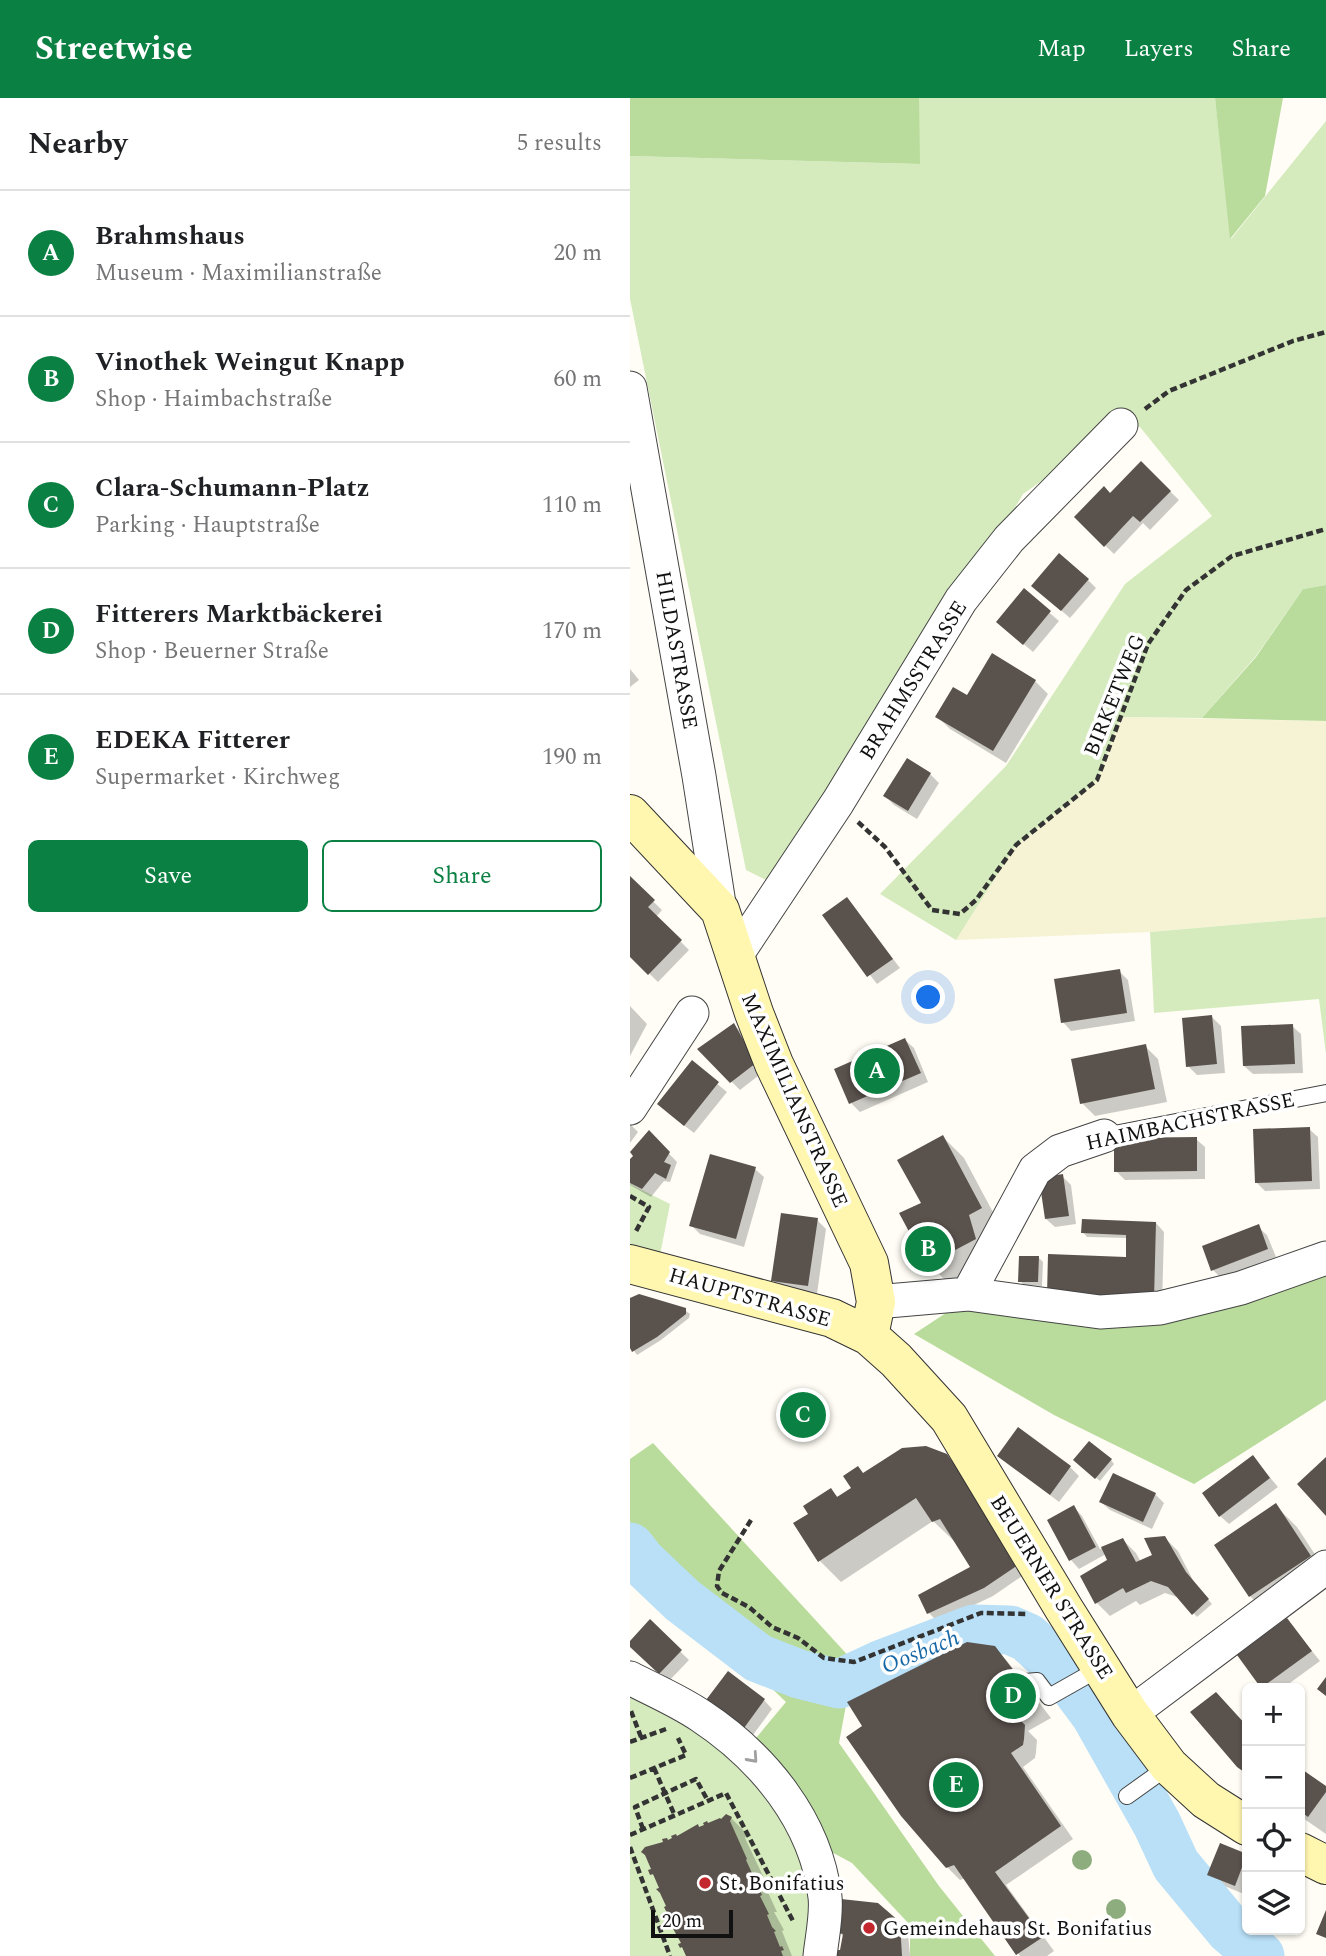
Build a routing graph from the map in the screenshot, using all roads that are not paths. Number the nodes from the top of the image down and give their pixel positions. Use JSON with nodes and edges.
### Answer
{"nodes":[{"id":1,"x":630,"y":389,"type":"edge"},
{"id":2,"x":1121,"y":425,"type":"road end"},
{"id":3,"x":630,"y":814,"type":"edge"},
{"id":4,"x":720,"y":910,"type":"junction"},
{"id":5,"x":735,"y":957,"type":"junction"},
{"id":6,"x":692,"y":1013,"type":"dead end"},
{"id":7,"x":1326,"y":1093,"type":"edge"},
{"id":8,"x":630,"y":1108,"type":"edge"},
{"id":9,"x":1104,"y":1136,"type":"joint"},
{"id":10,"x":633,"y":1249,"type":"edge"},
{"id":11,"x":1326,"y":1258,"type":"edge"},
{"id":12,"x":968,"y":1294,"type":"junction"},
{"id":13,"x":873,"y":1319,"type":"junction"},
{"id":14,"x":1326,"y":1567,"type":"edge"},
{"id":15,"x":1102,"y":1667,"type":"junction"},
{"id":16,"x":630,"y":1678,"type":"edge"},
{"id":17,"x":1025,"y":1682,"type":"dead end"},
{"id":18,"x":1130,"y":1714,"type":"junction"},
{"id":19,"x":1161,"y":1772,"type":"junction"},
{"id":20,"x":1127,"y":1796,"type":"dead end"},
{"id":21,"x":1242,"y":1823,"type":"edge"},
{"id":22,"x":1305,"y":1854,"type":"edge"},
{"id":23,"x":1326,"y":1865,"type":"edge"},
{"id":24,"x":810,"y":1944,"type":"edge"}],
"edges":[{"from":1,"to":4,"type":"street","name":"HILDASTRASSE"},
{"from":2,"to":5,"type":"street","name":"BRAHMSSTRASSE"},
{"from":3,"to":4,"type":"main road","name":"MAXIMILIANSTRASSE"},
{"from":4,"to":5,"type":"main road","name":"MAXIMILIANSTRASSE"},
{"from":5,"to":13,"type":"main road","name":"MAXIMILIANSTRASSE"},
{"from":6,"to":8,"type":"street"},
{"from":7,"to":9,"type":"lane","name":"HAIMBACHSTRASSE"},
{"from":9,"to":12,"type":"street","name":"HAIMBACHSTRASSE"},
{"from":10,"to":13,"type":"main road","name":"HAUPTSTRASSE"},
{"from":11,"to":12,"type":"street"},
{"from":12,"to":13,"type":"street"},
{"from":13,"to":15,"type":"main road","name":"BEUERNER STRASSE"},
{"from":14,"to":18,"type":"street"},
{"from":15,"to":17,"type":"lane"},
{"from":15,"to":18,"type":"main road","name":"BEUERNER STRASSE"},
{"from":16,"to":24,"type":"street","one_way":true},
{"from":18,"to":19,"type":"main road","name":"BEUERNER STRASSE"},
{"from":19,"to":20,"type":"lane"},
{"from":19,"to":21,"type":"main road","name":"BEUERNER STRASSE"},
{"from":22,"to":23,"type":"main road"}]}
